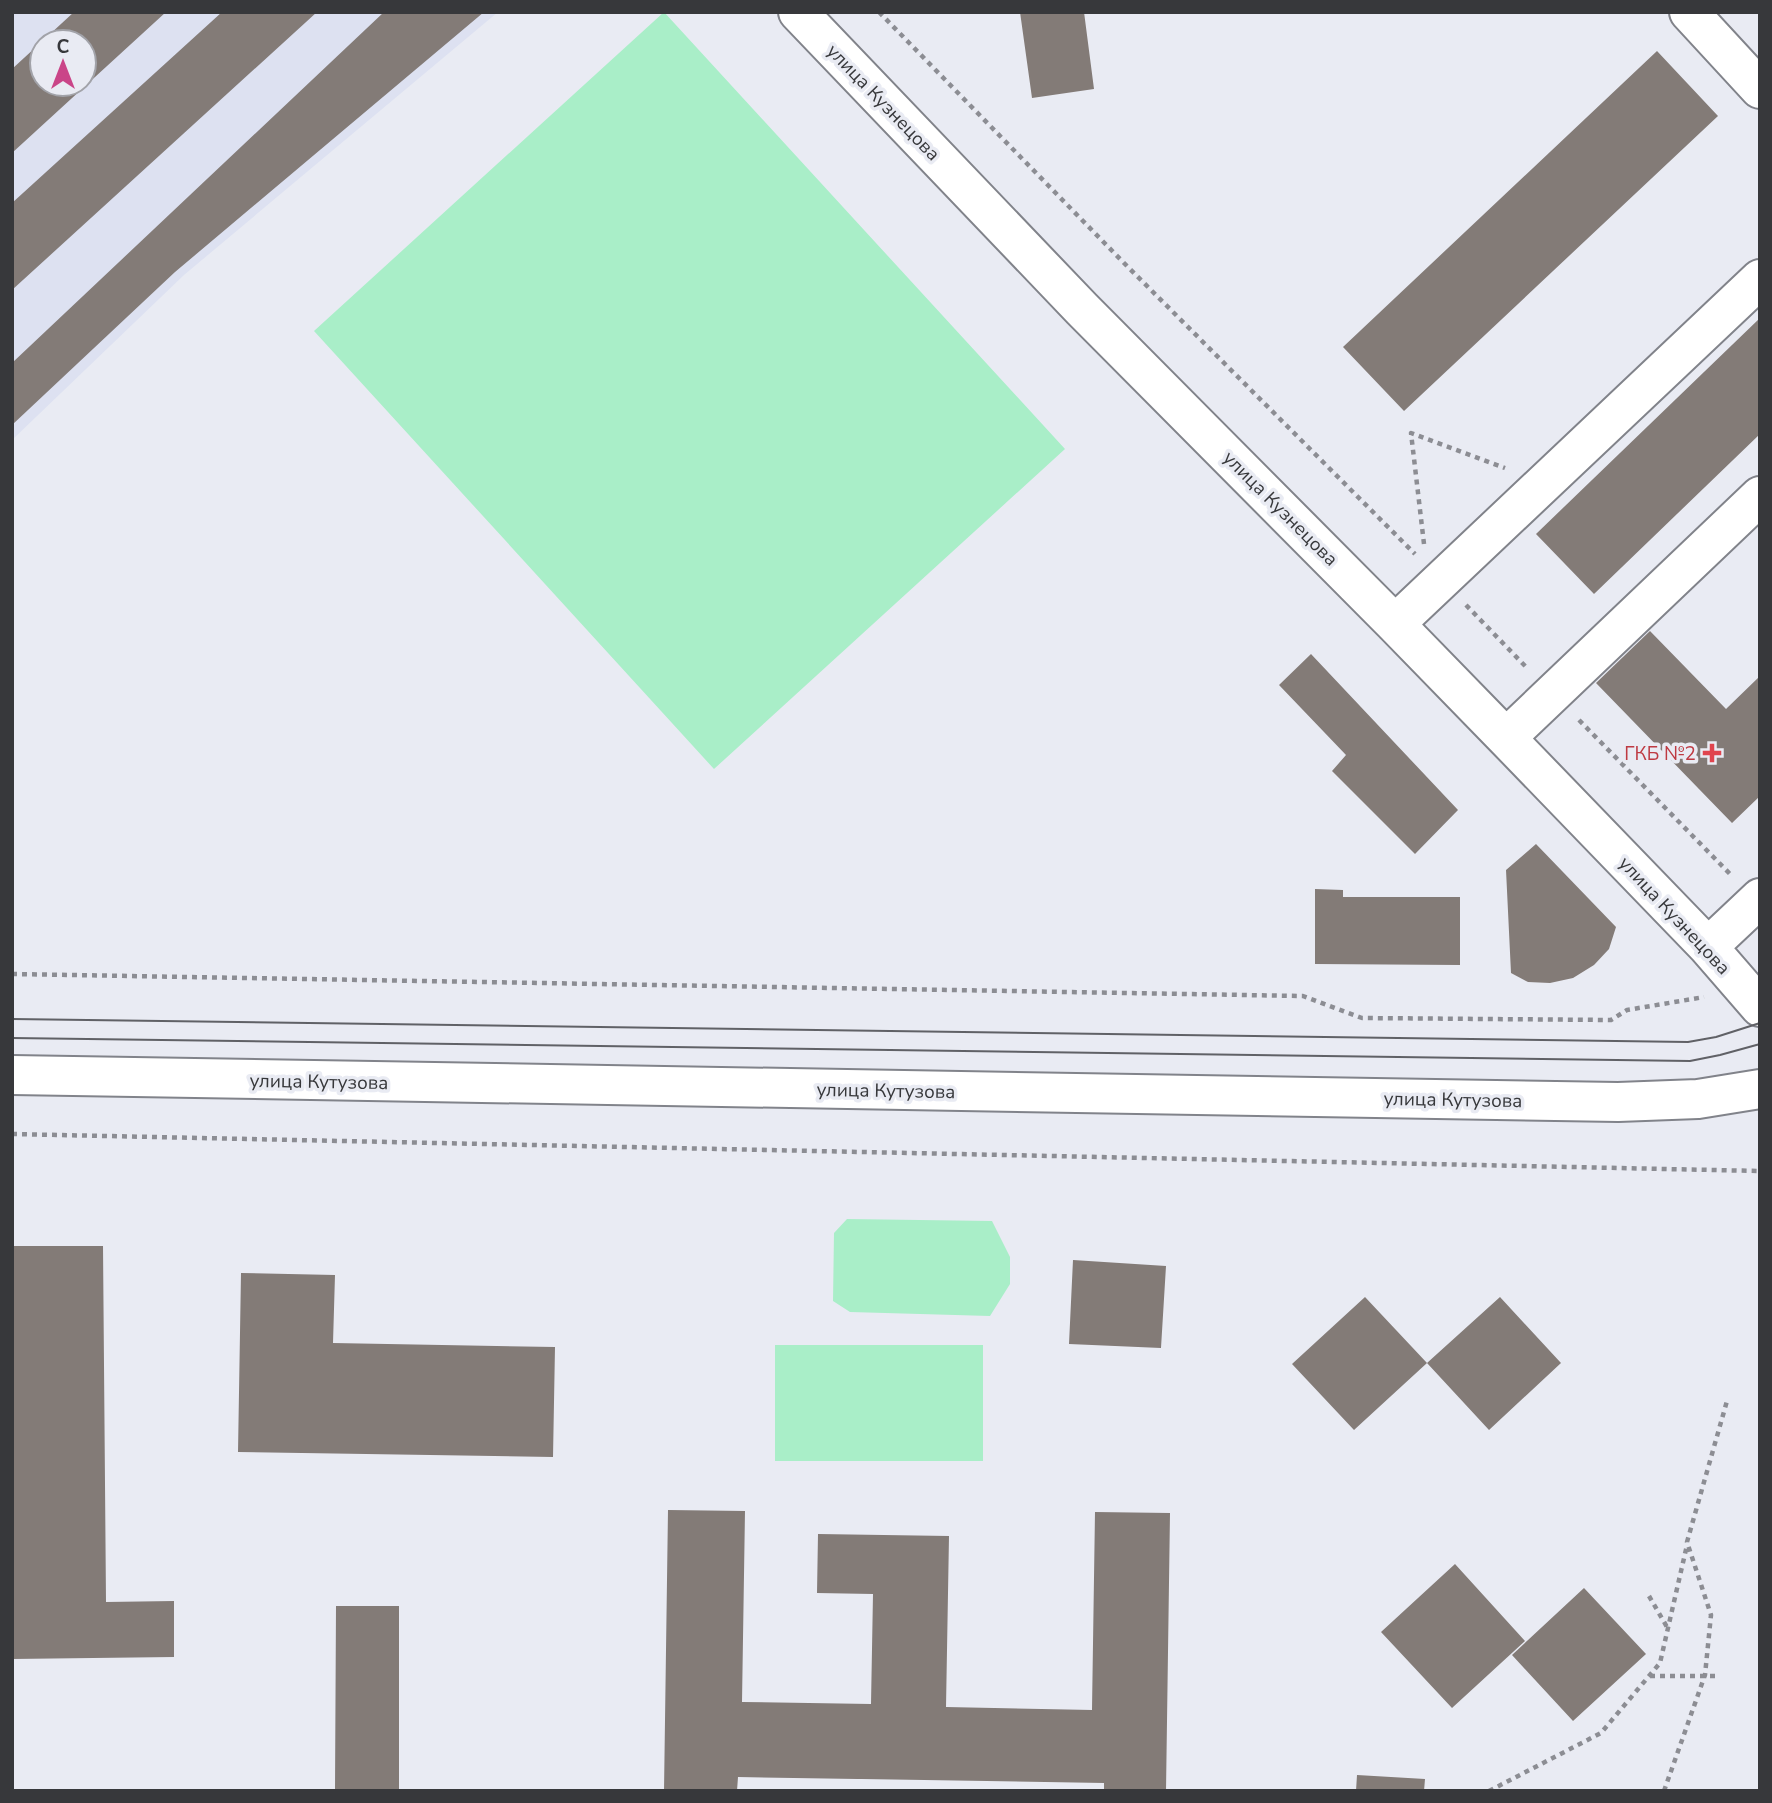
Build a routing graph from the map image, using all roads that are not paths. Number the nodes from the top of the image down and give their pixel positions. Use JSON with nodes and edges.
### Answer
{"nodes":[{"id":1,"x":798,"y":12,"type":"edge"},
{"id":2,"x":1689,"y":12,"type":"edge"},
{"id":3,"x":1760,"y":89,"type":"edge"},
{"id":4,"x":1760,"y":279,"type":"edge"},
{"id":5,"x":1760,"y":496,"type":"edge"},
{"id":6,"x":1395,"y":624,"type":"junction"},
{"id":7,"x":1506,"y":738,"type":"junction"},
{"id":8,"x":1758,"y":900,"type":"edge"},
{"id":9,"x":1708,"y":947,"type":"junction"},
{"id":10,"x":1751,"y":997,"type":"edge"},
{"id":11,"x":12,"y":1076,"type":"edge"},
{"id":12,"x":1760,"y":1089,"type":"edge"}],
"edges":[{"from":1,"to":6,"type":"main road","name":"улица Кузнецова"},
{"from":2,"to":3,"type":"main road"},
{"from":4,"to":6,"type":"main road"},
{"from":5,"to":7,"type":"main road"},
{"from":6,"to":7,"type":"main road","name":"улица Кузнецова"},
{"from":7,"to":9,"type":"main road","name":"улица Кузнецова"},
{"from":8,"to":9,"type":"main road"},
{"from":9,"to":10,"type":"main road","name":"улица Кузнецова"},
{"from":11,"to":12,"type":"main road","name":"улица Кутузова"}]}
